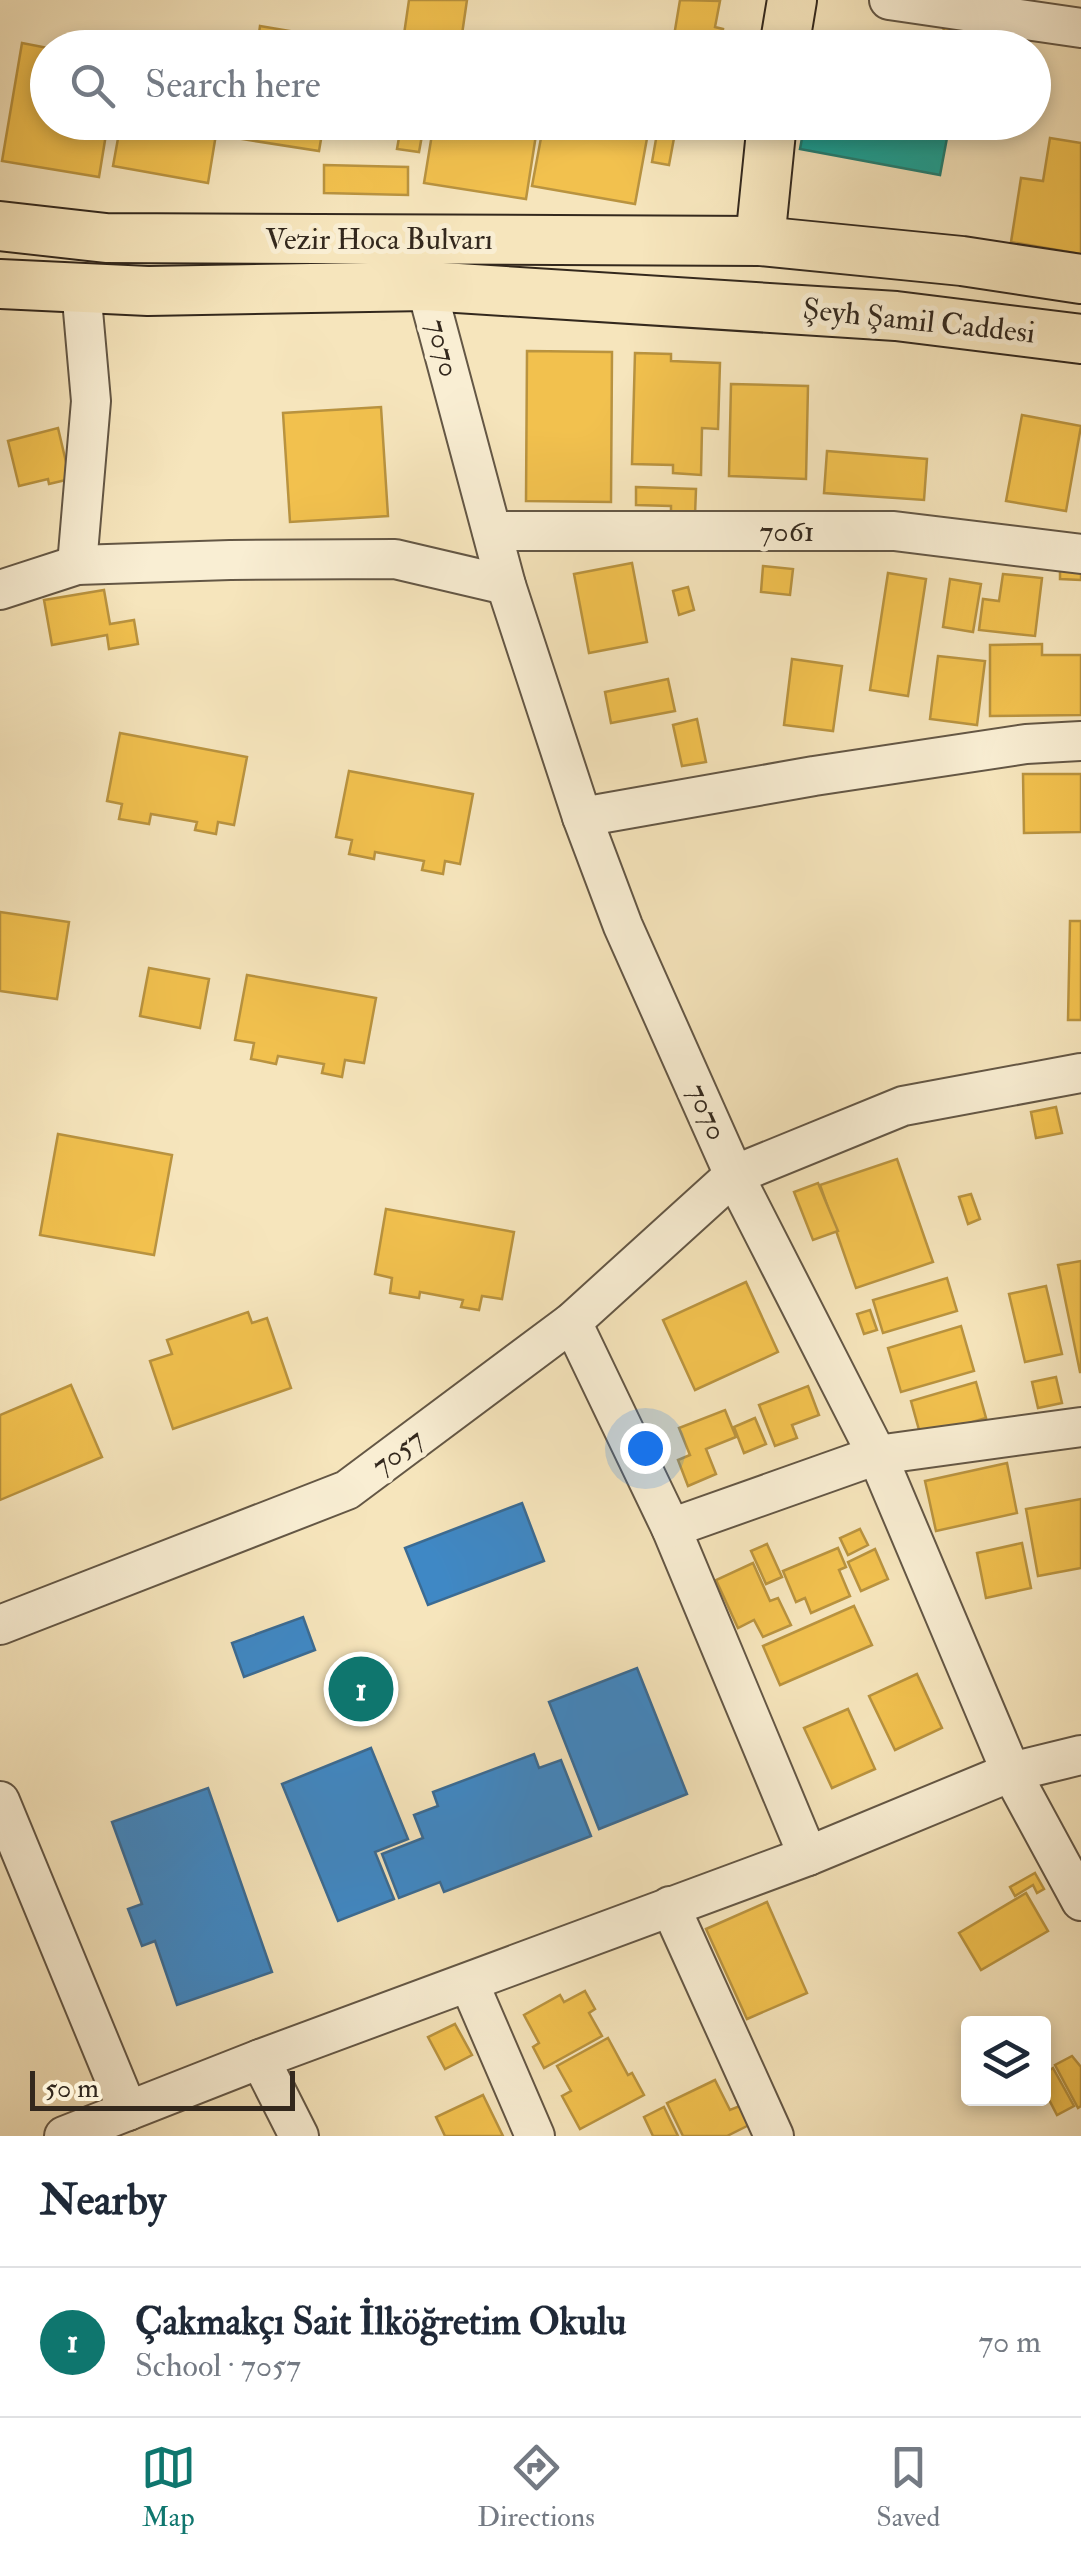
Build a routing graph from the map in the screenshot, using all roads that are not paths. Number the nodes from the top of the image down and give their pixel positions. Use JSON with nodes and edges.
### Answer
{"nodes":[{"id":1,"x":792,"y":0,"type":"edge"},
{"id":2,"x":889,"y":0,"type":"edge"},
{"id":3,"x":1081,"y":28,"type":"edge"},
{"id":4,"x":787,"y":30,"type":"edge"},
{"id":5,"x":770,"y":140,"type":"edge"},
{"id":6,"x":0,"y":226,"type":"edge"},
{"id":7,"x":760,"y":241,"type":"junction"},
{"id":8,"x":1081,"y":278,"type":"edge"},
{"id":9,"x":0,"y":284,"type":"edge"},
{"id":10,"x":426,"y":286,"type":"junction"},
{"id":11,"x":81,"y":288,"type":"junction"},
{"id":12,"x":756,"y":305,"type":"joint"},
{"id":13,"x":1081,"y":340,"type":"edge"},
{"id":14,"x":492,"y":531,"type":"junction"},
{"id":15,"x":1081,"y":554,"type":"edge"},
{"id":16,"x":77,"y":566,"type":"junction"},
{"id":17,"x":506,"y":585,"type":"junction"},
{"id":18,"x":0,"y":590,"type":"edge"},
{"id":19,"x":1081,"y":742,"type":"edge"},
{"id":20,"x":582,"y":817,"type":"junction"},
{"id":21,"x":1081,"y":1073,"type":"edge"},
{"id":22,"x":734,"y":1175,"type":"junction"},
{"id":23,"x":572,"y":1322,"type":"junction"},
{"id":24,"x":1081,"y":1427,"type":"edge"},
{"id":25,"x":877,"y":1456,"type":"junction"},
{"id":26,"x":671,"y":1528,"type":"junction"},
{"id":27,"x":0,"y":1625,"type":"edge"},
{"id":28,"x":1081,"y":1755,"type":"edge"},
{"id":29,"x":1011,"y":1772,"type":"junction"},
{"id":30,"x":0,"y":1801,"type":"edge"},
{"id":31,"x":808,"y":1856,"type":"junction"},
{"id":32,"x":1081,"y":1901,"type":"edge"},
{"id":33,"x":670,"y":1906,"type":"junction"},
{"id":34,"x":468,"y":1983,"type":"junction"},
{"id":35,"x":260,"y":2060,"type":"junction"},
{"id":36,"x":128,"y":2111,"type":"junction"},
{"id":37,"x":64,"y":2136,"type":"edge"},
{"id":38,"x":299,"y":2136,"type":"edge"},
{"id":39,"x":535,"y":2136,"type":"edge"},
{"id":40,"x":774,"y":2136,"type":"edge"}],
"edges":[{"from":1,"to":4,"type":"main road"},
{"from":2,"to":3,"type":"street"},
{"from":5,"to":7,"type":"main road"},
{"from":6,"to":7,"type":"main road","name":"Vezir Hoca Bulvarı"},
{"from":7,"to":8,"type":"main road","name":"Şeyh Şamil Caddesi"},
{"from":9,"to":11,"type":"main road","name":"Vezir Hoca Bulvarı"},
{"from":10,"to":11,"type":"main road","name":"Vezir Hoca Bulvarı"},
{"from":10,"to":12,"type":"main road","name":"Vezir Hoca Bulvarı"},
{"from":10,"to":14,"type":"street","name":"7070"},
{"from":11,"to":16,"type":"street"},
{"from":12,"to":13,"type":"main road","name":"Şeyh Şamil Caddesi"},
{"from":14,"to":15,"type":"street","name":"7061"},
{"from":14,"to":17,"type":"street","name":"7070"},
{"from":16,"to":17,"type":"street"},
{"from":16,"to":18,"type":"street"},
{"from":17,"to":20,"type":"street","name":"7070"},
{"from":19,"to":20,"type":"street"},
{"from":20,"to":22,"type":"street","name":"7070"},
{"from":21,"to":22,"type":"street","name":"7057"},
{"from":22,"to":23,"type":"street","name":"7057"},
{"from":22,"to":25,"type":"street","name":"7070"},
{"from":23,"to":26,"type":"street"},
{"from":23,"to":27,"type":"street","name":"7057"},
{"from":24,"to":25,"type":"street"},
{"from":25,"to":26,"type":"street"},
{"from":25,"to":29,"type":"street","name":"7070"},
{"from":26,"to":31,"type":"street"},
{"from":28,"to":29,"type":"street"},
{"from":29,"to":31,"type":"street"},
{"from":29,"to":32,"type":"street","name":"7070"},
{"from":30,"to":36,"type":"street"},
{"from":31,"to":33,"type":"street"},
{"from":33,"to":34,"type":"street"},
{"from":33,"to":40,"type":"street"},
{"from":34,"to":35,"type":"street"},
{"from":34,"to":39,"type":"street"},
{"from":35,"to":36,"type":"street"},
{"from":35,"to":38,"type":"street"},
{"from":36,"to":37,"type":"street"}]}
